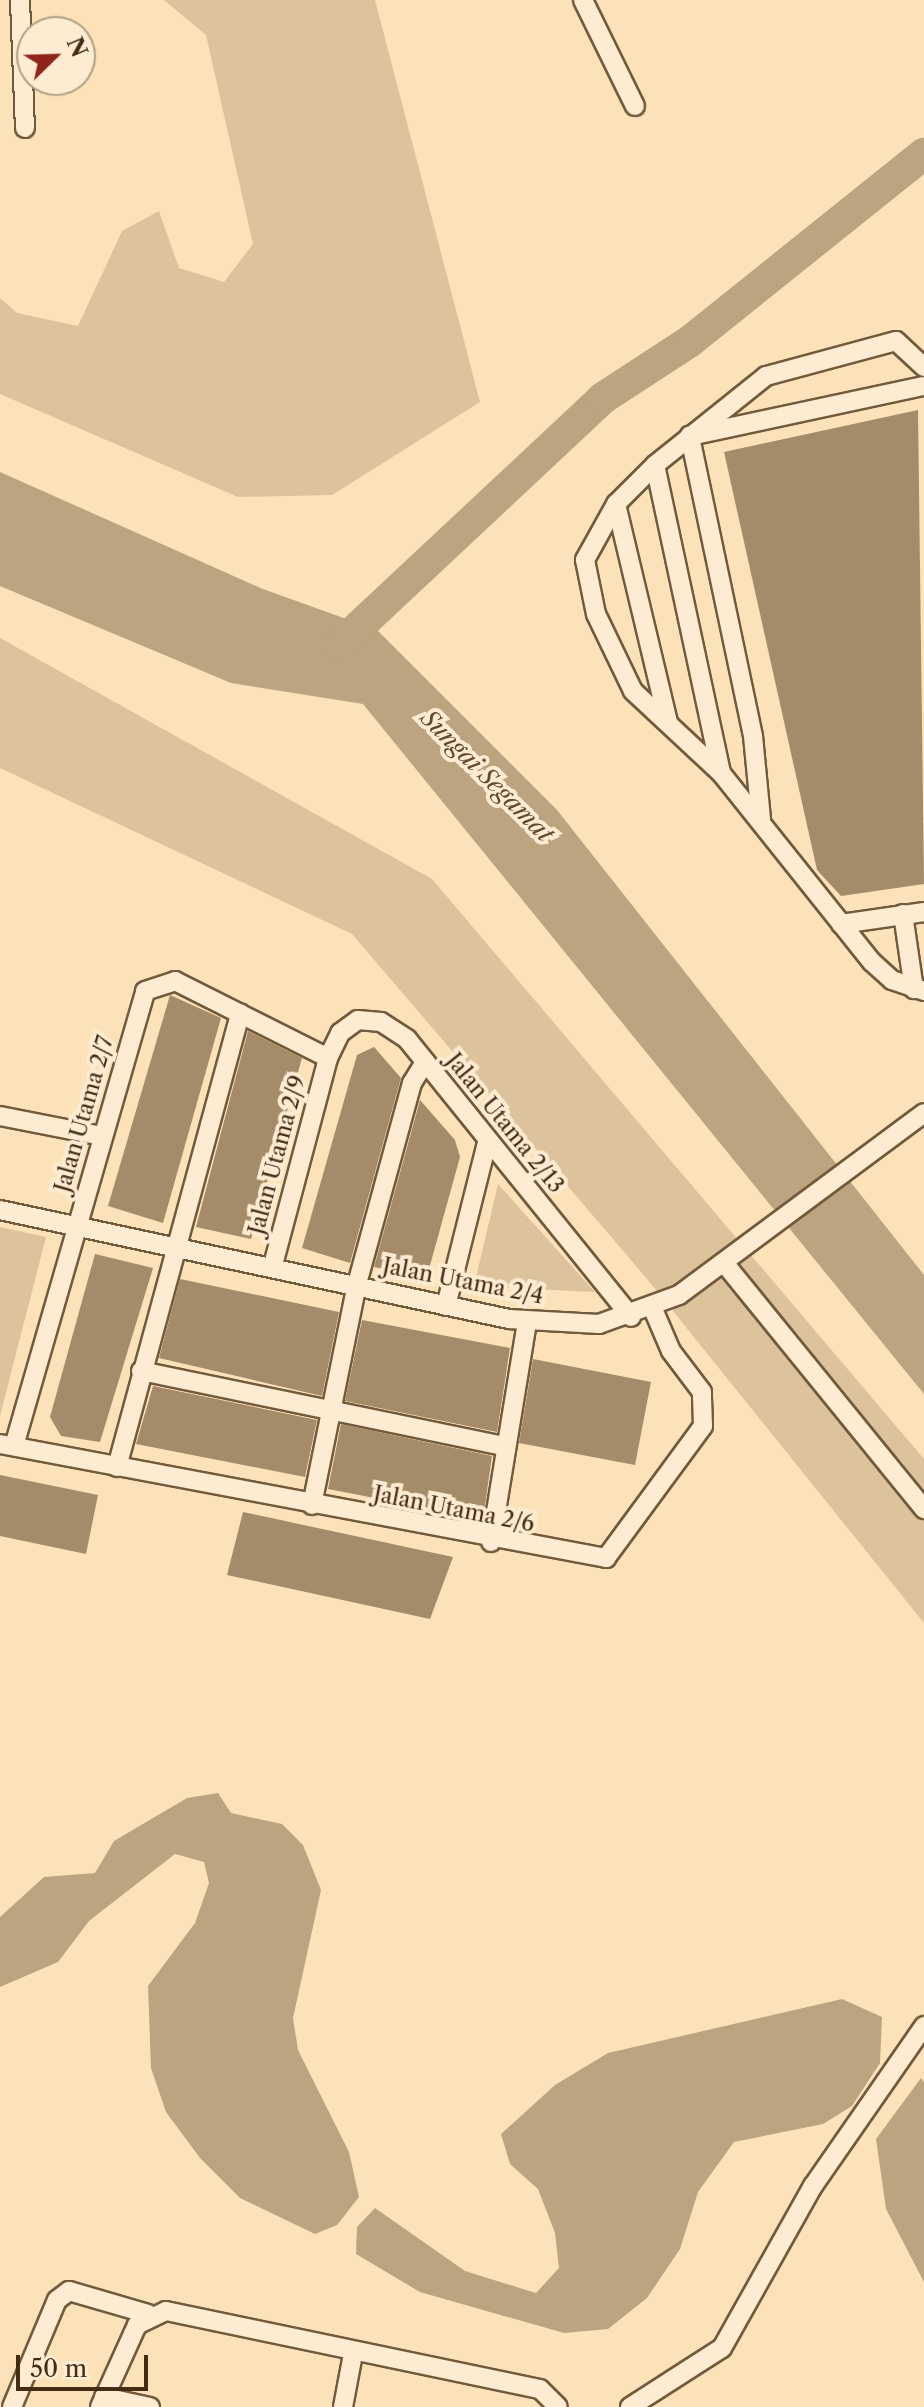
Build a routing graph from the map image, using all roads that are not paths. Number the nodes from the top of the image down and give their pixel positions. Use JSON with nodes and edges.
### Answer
{"nodes":[{"id":1,"x":20,"y":0,"type":"edge"},
{"id":2,"x":583,"y":0,"type":"edge"},
{"id":3,"x":635,"y":106,"type":"dead end"},
{"id":4,"x":25,"y":128,"type":"dead end"},
{"id":5,"x":924,"y":367,"type":"edge"},
{"id":6,"x":924,"y":386,"type":"edge"},
{"id":7,"x":690,"y":436,"type":"junction"},
{"id":8,"x":655,"y":465,"type":"junction"},
{"id":9,"x":616,"y":504,"type":"junction"},
{"id":10,"x":668,"y":723,"type":"junction"},
{"id":11,"x":721,"y":773,"type":"junction"},
{"id":12,"x":761,"y":819,"type":"junction"},
{"id":13,"x":924,"y":912,"type":"edge"},
{"id":14,"x":903,"y":914,"type":"junction"},
{"id":15,"x":841,"y":924,"type":"junction"},
{"id":16,"x":919,"y":990,"type":"edge"},
{"id":17,"x":240,"y":1013,"type":"junction"},
{"id":18,"x":328,"y":1058,"type":"junction"},
{"id":19,"x":425,"y":1062,"type":"junction"},
{"id":20,"x":0,"y":1116,"type":"edge"},
{"id":21,"x":916,"y":1118,"type":"edge"},
{"id":22,"x":102,"y":1136,"type":"junction"},
{"id":23,"x":487,"y":1143,"type":"junction"},
{"id":24,"x":0,"y":1210,"type":"edge"},
{"id":25,"x":77,"y":1227,"type":"junction"},
{"id":26,"x":173,"y":1246,"type":"junction"},
{"id":27,"x":732,"y":1259,"type":"junction"},
{"id":28,"x":273,"y":1265,"type":"junction"},
{"id":29,"x":357,"y":1284,"type":"junction"},
{"id":30,"x":446,"y":1306,"type":"junction"},
{"id":31,"x":653,"y":1309,"type":"junction"},
{"id":32,"x":631,"y":1317,"type":"junction"},
{"id":33,"x":527,"y":1321,"type":"junction"},
{"id":34,"x":141,"y":1371,"type":"junction"},
{"id":35,"x":329,"y":1410,"type":"junction"},
{"id":36,"x":7,"y":1445,"type":"edge"},
{"id":37,"x":504,"y":1446,"type":"junction"},
{"id":38,"x":117,"y":1467,"type":"junction"},
{"id":39,"x":312,"y":1505,"type":"junction"},
{"id":40,"x":924,"y":1509,"type":"edge"},
{"id":41,"x":491,"y":1542,"type":"junction"},
{"id":42,"x":924,"y":2026,"type":"edge"},
{"id":43,"x":148,"y":2314,"type":"junction"},
{"id":44,"x":353,"y":2354,"type":"junction"},
{"id":45,"x":102,"y":2402,"type":"edge"},
{"id":46,"x":12,"y":2407,"type":"edge"},
{"id":47,"x":150,"y":2407,"type":"edge"},
{"id":48,"x":343,"y":2407,"type":"edge"},
{"id":49,"x":558,"y":2407,"type":"edge"},
{"id":50,"x":630,"y":2407,"type":"edge"}],
"edges":[{"from":1,"to":4,"type":"street"},
{"from":2,"to":3,"type":"street"},
{"from":5,"to":7,"type":"street"},
{"from":6,"to":7,"type":"street"},
{"from":7,"to":8,"type":"street"},
{"from":7,"to":12,"type":"street"},
{"from":8,"to":9,"type":"street"},
{"from":8,"to":11,"type":"street"},
{"from":9,"to":10,"type":"street"},
{"from":9,"to":10,"type":"street"},
{"from":10,"to":11,"type":"street"},
{"from":11,"to":12,"type":"street"},
{"from":12,"to":15,"type":"street"},
{"from":13,"to":14,"type":"street"},
{"from":14,"to":15,"type":"street"},
{"from":14,"to":16,"type":"street"},
{"from":15,"to":16,"type":"street"},
{"from":17,"to":18,"type":"street","name":"Jalan Utama 2/7"},
{"from":17,"to":22,"type":"street","name":"Jalan Utama 2/7"},
{"from":17,"to":26,"type":"street"},
{"from":18,"to":19,"type":"street","name":"Jalan Utama 2/13"},
{"from":18,"to":28,"type":"street","name":"Jalan Utama 2/9"},
{"from":19,"to":23,"type":"street","name":"Jalan Utama 2/13"},
{"from":19,"to":29,"type":"street"},
{"from":20,"to":22,"type":"street"},
{"from":21,"to":27,"type":"street","name":"Jalan Utama 2/4"},
{"from":22,"to":25,"type":"street","name":"Jalan Utama 2/7"},
{"from":23,"to":30,"type":"street"},
{"from":23,"to":32,"type":"street","name":"Jalan Utama 2/13"},
{"from":24,"to":25,"type":"street","name":"Jalan Utama 2/4"},
{"from":25,"to":26,"type":"street","name":"Jalan Utama 2/4"},
{"from":25,"to":36,"type":"street","name":"Jalan Utama 2/7"},
{"from":26,"to":28,"type":"street","name":"Jalan Utama 2/4"},
{"from":26,"to":34,"type":"street"},
{"from":27,"to":31,"type":"street","name":"Jalan Utama 2/4"},
{"from":27,"to":40,"type":"street"},
{"from":28,"to":29,"type":"street","name":"Jalan Utama 2/4"},
{"from":29,"to":30,"type":"street","name":"Jalan Utama 2/4"},
{"from":29,"to":35,"type":"street"},
{"from":30,"to":33,"type":"street","name":"Jalan Utama 2/4"},
{"from":31,"to":32,"type":"street","name":"Jalan Utama 2/4"},
{"from":31,"to":41,"type":"street","name":"Jalan Utama 2/6"},
{"from":32,"to":33,"type":"street","name":"Jalan Utama 2/4"},
{"from":33,"to":37,"type":"street"},
{"from":34,"to":35,"type":"street"},
{"from":34,"to":38,"type":"street"},
{"from":35,"to":37,"type":"street"},
{"from":35,"to":39,"type":"street"},
{"from":36,"to":38,"type":"street","name":"Jalan Utama 2/6"},
{"from":37,"to":41,"type":"street"},
{"from":38,"to":39,"type":"street","name":"Jalan Utama 2/6"},
{"from":39,"to":41,"type":"street","name":"Jalan Utama 2/6"},
{"from":42,"to":50,"type":"street"},
{"from":43,"to":44,"type":"street"},
{"from":43,"to":45,"type":"street"},
{"from":43,"to":46,"type":"street"},
{"from":44,"to":48,"type":"street"},
{"from":44,"to":49,"type":"street"},
{"from":45,"to":47,"type":"street"}]}
